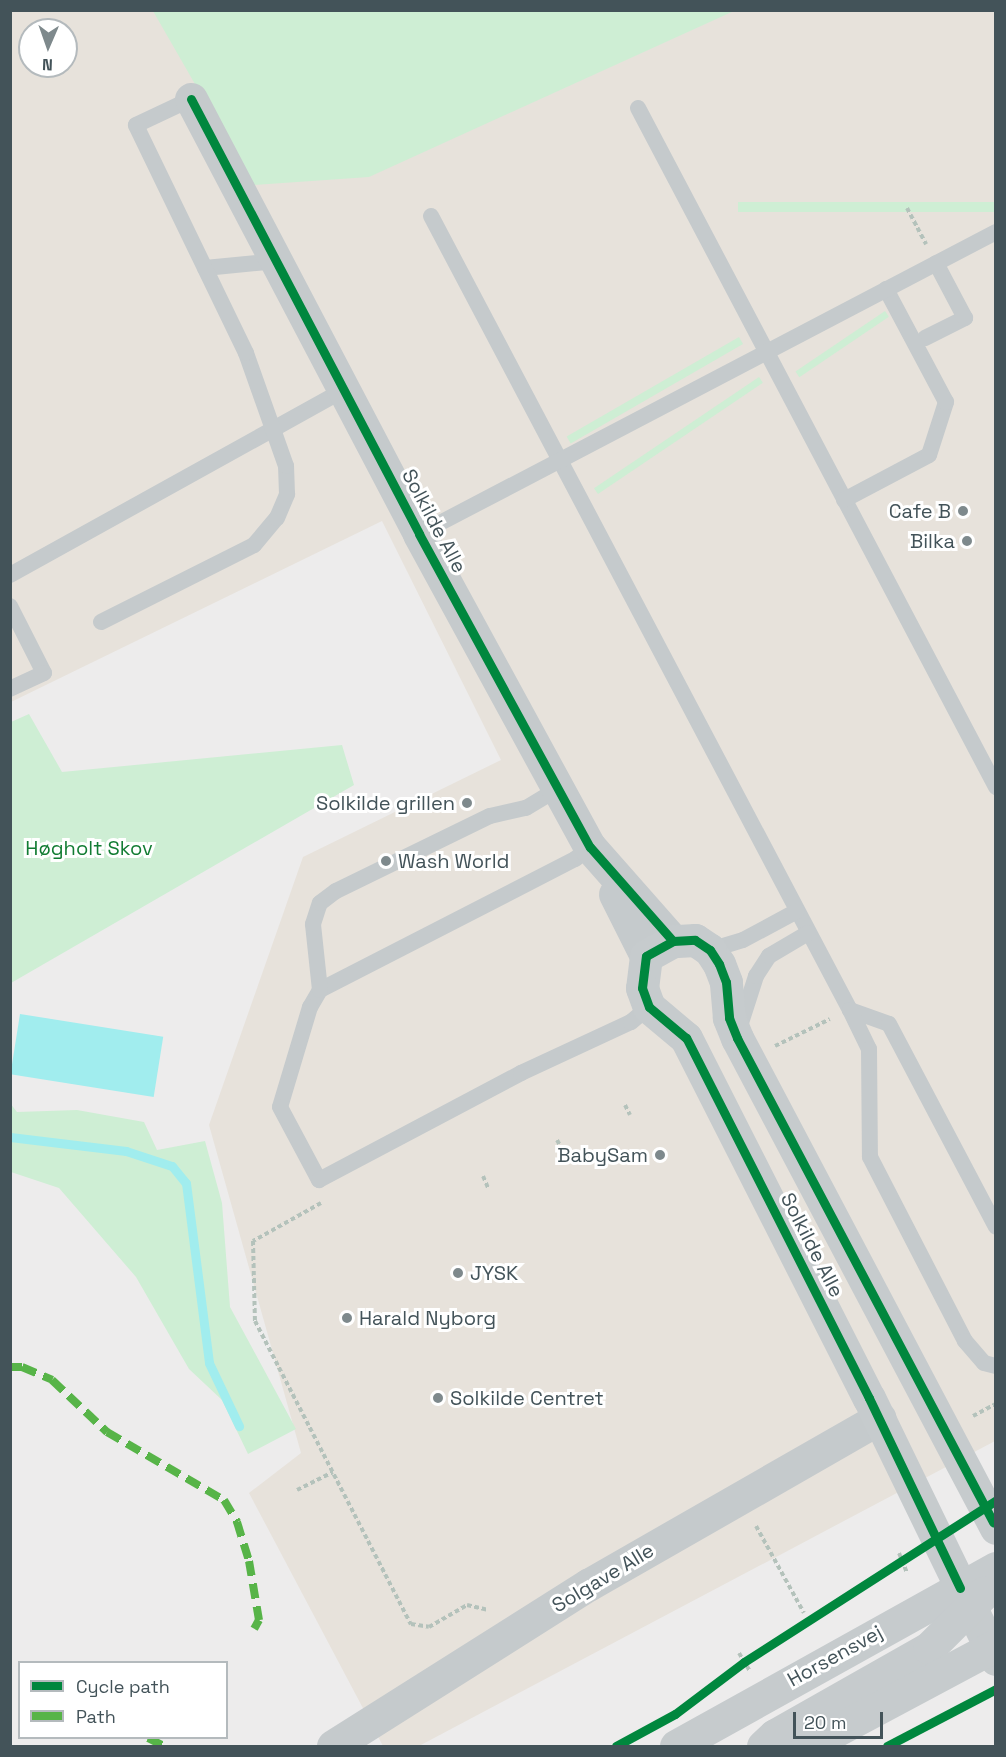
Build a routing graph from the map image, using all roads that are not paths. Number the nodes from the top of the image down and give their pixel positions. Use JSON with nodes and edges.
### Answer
{"nodes":[{"id":1,"x":191,"y":99,"type":"joint"},
{"id":2,"x":638,"y":108,"type":"dead end"},
{"id":3,"x":431,"y":216,"type":"dead end"},
{"id":4,"x":996,"y":232,"type":"edge"},
{"id":5,"x":277,"y":261,"type":"junction"},
{"id":6,"x":936,"y":263,"type":"junction"},
{"id":7,"x":205,"y":268,"type":"junction"},
{"id":8,"x":886,"y":289,"type":"junction"},
{"id":9,"x":925,"y":338,"type":"dead end"},
{"id":10,"x":766,"y":352,"type":"junction"},
{"id":11,"x":345,"y":388,"type":"junction"},
{"id":12,"x":272,"y":429,"type":"junction"},
{"id":13,"x":560,"y":460,"type":"junction"},
{"id":14,"x":844,"y":500,"type":"junction"},
{"id":15,"x":419,"y":534,"type":"junction"},
{"id":16,"x":10,"y":575,"type":"edge"},
{"id":17,"x":10,"y":606,"type":"edge"},
{"id":18,"x":101,"y":622,"type":"dead end"},
{"id":19,"x":10,"y":689,"type":"edge"},
{"id":20,"x":996,"y":787,"type":"edge"},
{"id":21,"x":558,"y":789,"type":"junction"},
{"id":22,"x":595,"y":854,"type":"junction"},
{"id":23,"x":797,"y":911,"type":"junction"},
{"id":24,"x":808,"y":933,"type":"junction"},
{"id":25,"x":660,"y":948,"type":"junction"},
{"id":26,"x":710,"y":950,"type":"junction"},
{"id":27,"x":320,"y":990,"type":"junction"},
{"id":28,"x":649,"y":1007,"type":"junction"},
{"id":29,"x":850,"y":1010,"type":"junction"},
{"id":30,"x":737,"y":1038,"type":"junction"},
{"id":31,"x":996,"y":1227,"type":"edge"},
{"id":32,"x":996,"y":1366,"type":"edge"},
{"id":33,"x":879,"y":1418,"type":"junction"},
{"id":34,"x":995,"y":1523,"type":"edge"},
{"id":35,"x":996,"y":1568,"type":"edge"},
{"id":36,"x":996,"y":1578,"type":"edge"},
{"id":37,"x":966,"y":1598,"type":"junction"},
{"id":38,"x":994,"y":1647,"type":"edge"},
{"id":39,"x":333,"y":1746,"type":"edge"},
{"id":40,"x":676,"y":1746,"type":"edge"},
{"id":41,"x":763,"y":1746,"type":"edge"},
{"id":42,"x":807,"y":1746,"type":"edge"}],
"edges":[{"from":1,"to":5,"type":"street","name":"Solkilde Alle"},
{"from":1,"to":7,"type":"lane"},
{"from":2,"to":10,"type":"lane"},
{"from":3,"to":13,"type":"lane"},
{"from":4,"to":6,"type":"lane"},
{"from":5,"to":7,"type":"lane"},
{"from":5,"to":11,"type":"street","name":"Solkilde Alle"},
{"from":6,"to":8,"type":"lane"},
{"from":6,"to":9,"type":"lane"},
{"from":7,"to":12,"type":"lane"},
{"from":8,"to":10,"type":"lane"},
{"from":8,"to":14,"type":"lane"},
{"from":10,"to":13,"type":"lane"},
{"from":10,"to":14,"type":"lane"},
{"from":11,"to":12,"type":"lane"},
{"from":11,"to":15,"type":"street","name":"Solkilde Alle"},
{"from":12,"to":16,"type":"lane"},
{"from":12,"to":18,"type":"lane"},
{"from":13,"to":15,"type":"lane"},
{"from":13,"to":23,"type":"lane"},
{"from":14,"to":20,"type":"lane"},
{"from":15,"to":21,"type":"street","name":"Solkilde Alle"},
{"from":17,"to":19,"type":"lane"},
{"from":21,"to":22,"type":"street","name":"Solkilde Alle"},
{"from":21,"to":27,"type":"lane"},
{"from":22,"to":25,"type":"street","name":"Solkilde Alle"},
{"from":22,"to":27,"type":"lane"},
{"from":23,"to":24,"type":"lane"},
{"from":23,"to":26,"type":"lane"},
{"from":24,"to":29,"type":"lane"},
{"from":24,"to":30,"type":"lane"},
{"from":25,"to":26,"type":"street"},
{"from":25,"to":28,"type":"street"},
{"from":26,"to":30,"type":"street","name":"Solkilde Alle"},
{"from":27,"to":28,"type":"lane"},
{"from":28,"to":33,"type":"street","name":"Solkilde Alle"},
{"from":29,"to":31,"type":"lane"},
{"from":29,"to":32,"type":"lane"},
{"from":30,"to":34,"type":"street","name":"Solkilde Alle"},
{"from":33,"to":37,"type":"street","name":"Solkilde Alle"},
{"from":33,"to":39,"type":"street","name":"Solgave Alle"},
{"from":35,"to":37,"type":"street","name":"Horsensvej"},
{"from":36,"to":37,"type":"street"},
{"from":37,"to":38,"type":"street","name":"Solkilde Alle"},
{"from":37,"to":40,"type":"street","name":"Horsensvej"},
{"from":37,"to":41,"type":"street"},
{"from":38,"to":42,"type":"street"}]}
